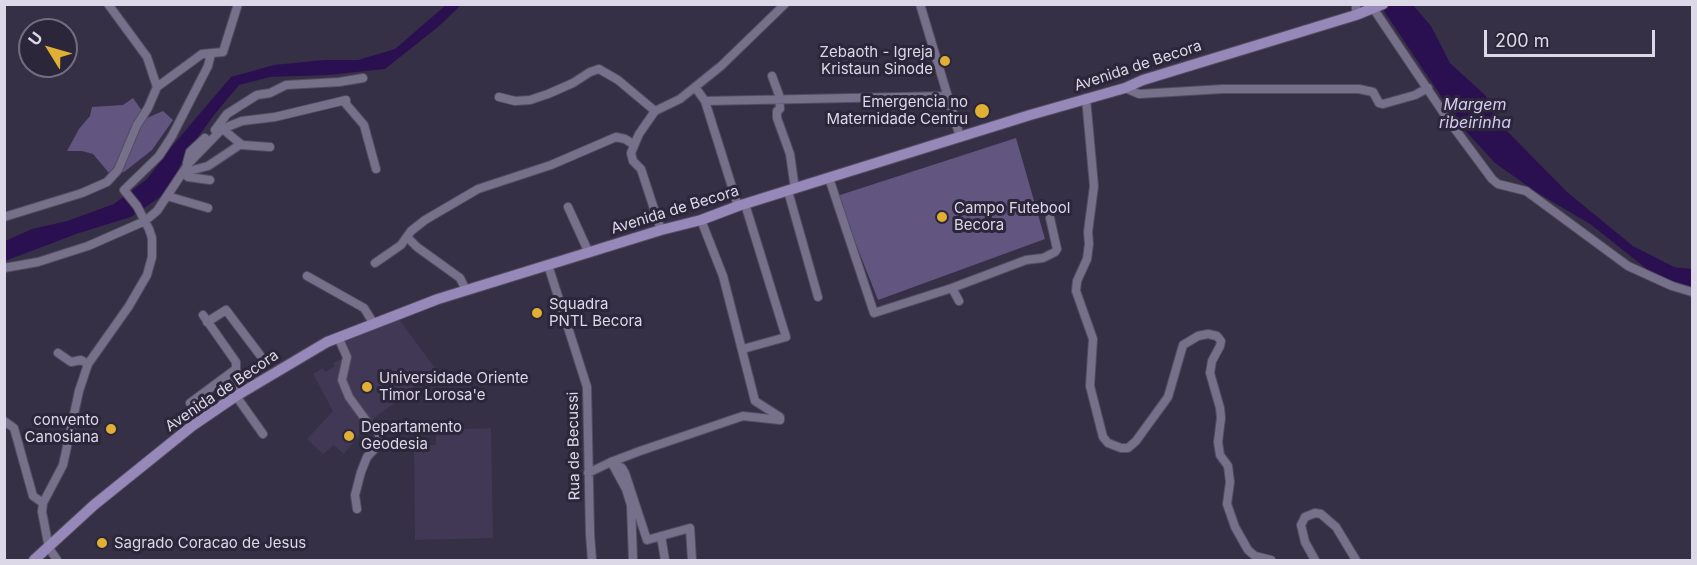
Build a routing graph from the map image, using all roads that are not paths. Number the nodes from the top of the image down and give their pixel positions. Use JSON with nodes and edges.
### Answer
{"nodes":[{"id":1,"x":108,"y":4,"type":"edge"},
{"id":2,"x":238,"y":4,"type":"edge"},
{"id":3,"x":784,"y":4,"type":"edge"},
{"id":4,"x":921,"y":5,"type":"edge"},
{"id":5,"x":1379,"y":6,"type":"edge"},
{"id":6,"x":1356,"y":10,"type":"edge"},
{"id":7,"x":212,"y":54,"type":"junction"},
{"id":8,"x":772,"y":76,"type":"dead end"},
{"id":9,"x":363,"y":78,"type":"dead end"},
{"id":10,"x":157,"y":87,"type":"junction"},
{"id":11,"x":695,"y":87,"type":"junction"},
{"id":12,"x":1125,"y":88,"type":"junction"},
{"id":13,"x":1428,"y":88,"type":"junction"},
{"id":14,"x":947,"y":96,"type":"junction"},
{"id":15,"x":499,"y":97,"type":"dead end"},
{"id":16,"x":1086,"y":98,"type":"junction"},
{"id":17,"x":705,"y":100,"type":"junction"},
{"id":18,"x":780,"y":100,"type":"junction"},
{"id":19,"x":655,"y":111,"type":"junction"},
{"id":20,"x":221,"y":127,"type":"junction"},
{"id":21,"x":960,"y":137,"type":"junction"},
{"id":22,"x":241,"y":144,"type":"junction"},
{"id":23,"x":633,"y":144,"type":"junction"},
{"id":24,"x":270,"y":147,"type":"dead end"},
{"id":25,"x":376,"y":170,"type":"dead end"},
{"id":26,"x":830,"y":178,"type":"junction"},
{"id":27,"x":210,"y":180,"type":"dead end"},
{"id":28,"x":791,"y":190,"type":"junction"},
{"id":29,"x":166,"y":196,"type":"junction"},
{"id":30,"x":742,"y":205,"type":"junction"},
{"id":31,"x":568,"y":207,"type":"dead end"},
{"id":32,"x":208,"y":208,"type":"dead end"},
{"id":33,"x":4,"y":217,"type":"edge"},
{"id":34,"x":1050,"y":218,"type":"dead end"},
{"id":35,"x":145,"y":220,"type":"junction"},
{"id":36,"x":701,"y":220,"type":"junction"},
{"id":37,"x":661,"y":230,"type":"junction"},
{"id":38,"x":407,"y":237,"type":"junction"},
{"id":39,"x":589,"y":252,"type":"junction"},
{"id":40,"x":375,"y":263,"type":"dead end"},
{"id":41,"x":548,"y":265,"type":"junction"},
{"id":42,"x":4,"y":268,"type":"edge"},
{"id":43,"x":308,"y":276,"type":"dead end"},
{"id":44,"x":952,"y":288,"type":"junction"},
{"id":45,"x":466,"y":290,"type":"junction"},
{"id":46,"x":1692,"y":292,"type":"edge"},
{"id":47,"x":818,"y":297,"type":"dead end"},
{"id":48,"x":958,"y":301,"type":"dead end"},
{"id":49,"x":374,"y":324,"type":"junction"},
{"id":50,"x":338,"y":337,"type":"junction"},
{"id":51,"x":743,"y":349,"type":"junction"},
{"id":52,"x":58,"y":353,"type":"dead end"},
{"id":53,"x":260,"y":356,"type":"dead end"},
{"id":54,"x":88,"y":364,"type":"junction"},
{"id":55,"x":236,"y":369,"type":"junction"},
{"id":56,"x":239,"y":394,"type":"junction"},
{"id":57,"x":190,"y":403,"type":"dead end"},
{"id":58,"x":4,"y":421,"type":"edge"},
{"id":59,"x":263,"y":434,"type":"dead end"},
{"id":60,"x":611,"y":462,"type":"junction"},
{"id":61,"x":588,"y":473,"type":"junction"},
{"id":62,"x":43,"y":503,"type":"junction"},
{"id":63,"x":357,"y":509,"type":"dead end"},
{"id":64,"x":661,"y":536,"type":"junction"},
{"id":65,"x":49,"y":548,"type":"junction"},
{"id":66,"x":34,"y":561,"type":"edge"},
{"id":67,"x":57,"y":561,"type":"edge"},
{"id":68,"x":592,"y":561,"type":"edge"},
{"id":69,"x":633,"y":561,"type":"edge"},
{"id":70,"x":665,"y":561,"type":"edge"},
{"id":71,"x":692,"y":561,"type":"edge"},
{"id":72,"x":1271,"y":561,"type":"edge"},
{"id":73,"x":1315,"y":561,"type":"edge"},
{"id":74,"x":1356,"y":561,"type":"edge"}],
"edges":[{"from":1,"to":10,"type":"street"},
{"from":2,"to":7,"type":"street"},
{"from":3,"to":11,"type":"street"},
{"from":4,"to":14,"type":"street"},
{"from":5,"to":6,"type":"main road","name":"Avenida de Becora"},
{"from":5,"to":13,"type":"street"},
{"from":6,"to":12,"type":"main road","name":"Avenida de Becora"},
{"from":7,"to":10,"type":"street"},
{"from":7,"to":35,"type":"street"},
{"from":8,"to":18,"type":"street"},
{"from":9,"to":20,"type":"street"},
{"from":10,"to":33,"type":"street"},
{"from":11,"to":17,"type":"street"},
{"from":11,"to":19,"type":"street"},
{"from":12,"to":13,"type":"street"},
{"from":12,"to":16,"type":"main road","name":"Avenida de Becora"},
{"from":13,"to":46,"type":"street"},
{"from":14,"to":18,"type":"street"},
{"from":14,"to":21,"type":"street"},
{"from":15,"to":19,"type":"street"},
{"from":16,"to":21,"type":"main road","name":"Avenida de Becora"},
{"from":16,"to":72,"type":"street"},
{"from":17,"to":18,"type":"street"},
{"from":17,"to":30,"type":"street"},
{"from":18,"to":28,"type":"street"},
{"from":19,"to":23,"type":"street"},
{"from":20,"to":22,"type":"street"},
{"from":20,"to":25,"type":"street"},
{"from":20,"to":29,"type":"street"},
{"from":21,"to":26,"type":"main road","name":"Avenida de Becora"},
{"from":22,"to":24,"type":"street"},
{"from":22,"to":27,"type":"street"},
{"from":23,"to":37,"type":"street"},
{"from":23,"to":38,"type":"street"},
{"from":26,"to":28,"type":"main road","name":"Avenida de Becora"},
{"from":26,"to":44,"type":"street"},
{"from":28,"to":30,"type":"main road","name":"Avenida de Becora"},
{"from":28,"to":47,"type":"street"},
{"from":29,"to":32,"type":"street"},
{"from":29,"to":35,"type":"street"},
{"from":30,"to":36,"type":"main road","name":"Avenida de Becora"},
{"from":30,"to":51,"type":"street"},
{"from":31,"to":39,"type":"street"},
{"from":34,"to":44,"type":"street"},
{"from":35,"to":42,"type":"street"},
{"from":35,"to":54,"type":"street"},
{"from":36,"to":37,"type":"main road","name":"Avenida de Becora"},
{"from":36,"to":51,"type":"street"},
{"from":37,"to":39,"type":"main road","name":"Avenida de Becora"},
{"from":38,"to":40,"type":"street"},
{"from":38,"to":45,"type":"street"},
{"from":39,"to":41,"type":"main road","name":"Avenida de Becora"},
{"from":41,"to":45,"type":"main road","name":"Avenida de Becora"},
{"from":41,"to":61,"type":"street","name":"Rua de Becussi"},
{"from":43,"to":49,"type":"street"},
{"from":44,"to":48,"type":"street"},
{"from":45,"to":49,"type":"main road","name":"Avenida de Becora"},
{"from":49,"to":50,"type":"main road","name":"Avenida de Becora"},
{"from":50,"to":56,"type":"main road","name":"Avenida de Becora"},
{"from":50,"to":63,"type":"street"},
{"from":51,"to":60,"type":"street"},
{"from":52,"to":54,"type":"street"},
{"from":53,"to":55,"type":"street"},
{"from":54,"to":62,"type":"street"},
{"from":55,"to":56,"type":"street"},
{"from":55,"to":57,"type":"street"},
{"from":56,"to":59,"type":"street"},
{"from":56,"to":65,"type":"main road","name":"Avenida de Becora"},
{"from":58,"to":62,"type":"street"},
{"from":60,"to":61,"type":"street"},
{"from":60,"to":64,"type":"street"},
{"from":60,"to":69,"type":"street"},
{"from":61,"to":68,"type":"street","name":"Rua de Becussi"},
{"from":62,"to":65,"type":"street"},
{"from":64,"to":70,"type":"street"},
{"from":64,"to":71,"type":"street"},
{"from":65,"to":66,"type":"main road","name":"Avenida de Becora"},
{"from":65,"to":67,"type":"street"},
{"from":73,"to":74,"type":"street"}]}
